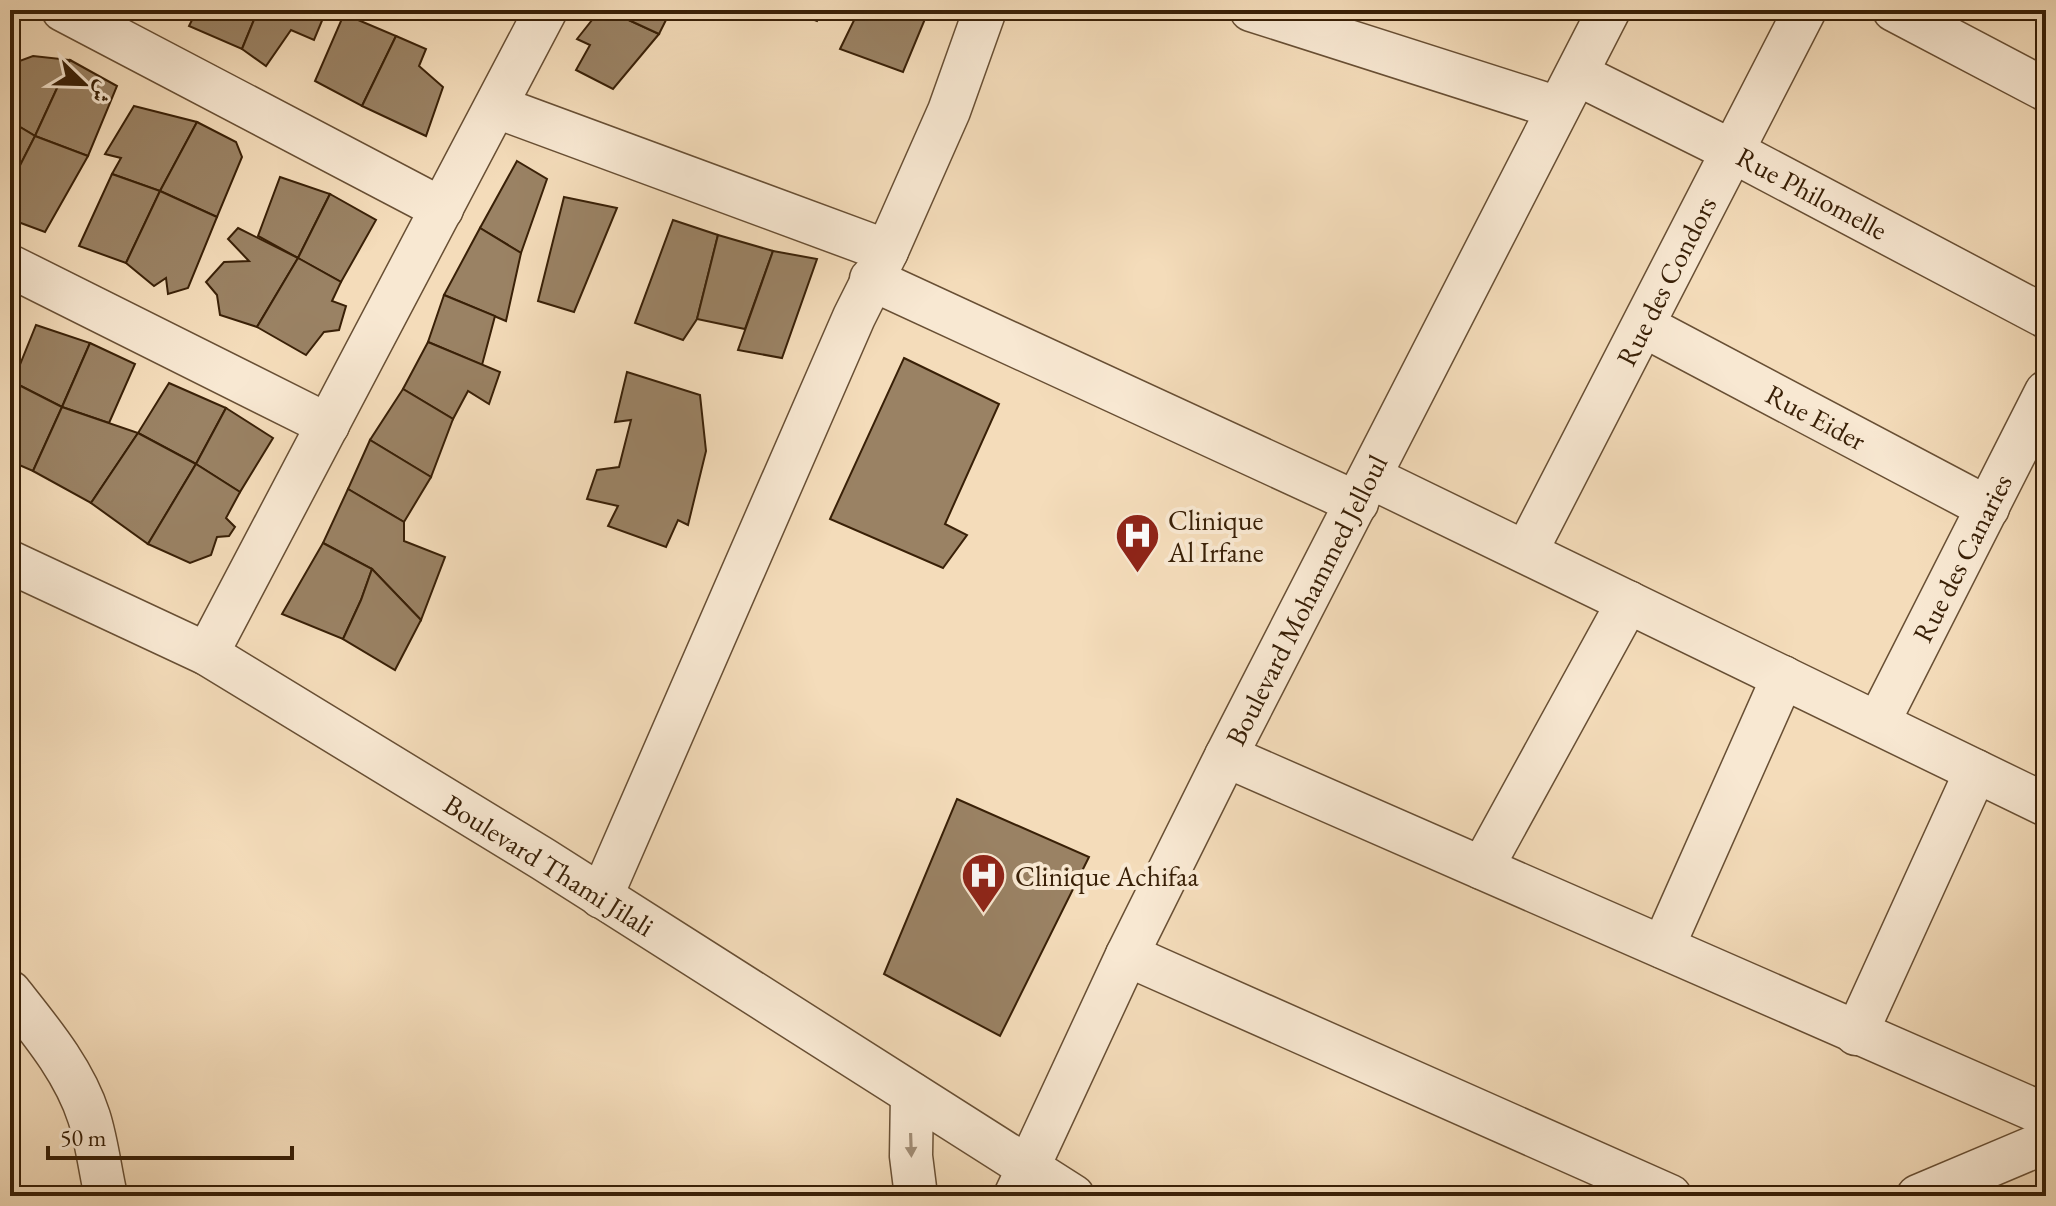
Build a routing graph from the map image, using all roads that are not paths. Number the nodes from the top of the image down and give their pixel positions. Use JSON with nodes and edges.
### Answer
{"nodes":[{"id":1,"x":63,"y":10,"type":"edge"},
{"id":2,"x":546,"y":10,"type":"edge"},
{"id":3,"x":985,"y":10,"type":"edge"},
{"id":4,"x":1609,"y":10,"type":"edge"},
{"id":5,"x":1805,"y":10,"type":"edge"},
{"id":6,"x":1894,"y":10,"type":"edge"},
{"id":7,"x":1269,"y":13,"type":"edge"},
{"id":8,"x":2046,"y":90,"type":"edge"},
{"id":9,"x":1567,"y":91,"type":"junction"},
{"id":10,"x":497,"y":107,"type":"junction"},
{"id":11,"x":1732,"y":151,"type":"junction"},
{"id":12,"x":442,"y":209,"type":"junction"},
{"id":13,"x":879,"y":265,"type":"junction"},
{"id":14,"x":10,"y":266,"type":"edge"},
{"id":15,"x":2046,"y":317,"type":"edge"},
{"id":16,"x":1644,"y":326,"type":"junction"},
{"id":17,"x":2046,"y":392,"type":"edge"},
{"id":18,"x":328,"y":425,"type":"junction"},
{"id":19,"x":1364,"y":490,"type":"junction"},
{"id":20,"x":1988,"y":508,"type":"junction"},
{"id":21,"x":1526,"y":552,"type":"junction"},
{"id":22,"x":10,"y":562,"type":"edge"},
{"id":23,"x":1628,"y":602,"type":"junction"},
{"id":24,"x":207,"y":654,"type":"junction"},
{"id":25,"x":1783,"y":677,"type":"junction"},
{"id":26,"x":1878,"y":723,"type":"junction"},
{"id":27,"x":1226,"y":756,"type":"junction"},
{"id":28,"x":1976,"y":771,"type":"junction"},
{"id":29,"x":2044,"y":799,"type":"edge"},
{"id":30,"x":1482,"y":868,"type":"junction"},
{"id":31,"x":601,"y":897,"type":"junction"},
{"id":32,"x":1663,"y":947,"type":"junction"},
{"id":33,"x":1127,"y":955,"type":"junction"},
{"id":34,"x":14,"y":1010,"type":"edge"},
{"id":35,"x":1856,"y":1034,"type":"junction"},
{"id":36,"x":912,"y":1094,"type":"junction"},
{"id":37,"x":2046,"y":1115,"type":"edge"},
{"id":38,"x":2046,"y":1142,"type":"edge"},
{"id":39,"x":1021,"y":1182,"type":"edge"},
{"id":40,"x":106,"y":1196,"type":"edge"},
{"id":41,"x":916,"y":1196,"type":"edge"},
{"id":42,"x":1073,"y":1196,"type":"edge"},
{"id":43,"x":1670,"y":1196,"type":"edge"},
{"id":44,"x":1918,"y":1196,"type":"edge"}],
"edges":[{"from":1,"to":12,"type":"street"},
{"from":2,"to":10,"type":"street"},
{"from":3,"to":13,"type":"street"},
{"from":4,"to":9,"type":"street","name":"Boulevard Mohammed Jelloul"},
{"from":5,"to":11,"type":"street","name":"Rue des Condors"},
{"from":6,"to":8,"type":"street"},
{"from":7,"to":9,"type":"street","name":"Rue Philomelle"},
{"from":9,"to":11,"type":"street","name":"Rue Philomelle"},
{"from":9,"to":19,"type":"street","name":"Boulevard Mohammed Jelloul"},
{"from":10,"to":12,"type":"street"},
{"from":10,"to":13,"type":"street"},
{"from":11,"to":15,"type":"street","name":"Rue Philomelle"},
{"from":11,"to":16,"type":"street","name":"Rue des Condors"},
{"from":12,"to":18,"type":"street"},
{"from":13,"to":19,"type":"street"},
{"from":13,"to":31,"type":"street"},
{"from":14,"to":18,"type":"street"},
{"from":16,"to":20,"type":"street","name":"Rue Eider"},
{"from":16,"to":21,"type":"street","name":"Rue des Condors"},
{"from":17,"to":20,"type":"street","name":"Rue des Canaries"},
{"from":18,"to":24,"type":"street"},
{"from":19,"to":21,"type":"street"},
{"from":19,"to":27,"type":"street","name":"Boulevard Mohammed Jelloul"},
{"from":20,"to":26,"type":"street","name":"Rue des Canaries"},
{"from":21,"to":23,"type":"street"},
{"from":22,"to":24,"type":"street","name":"Boulevard Thami Jilali"},
{"from":23,"to":25,"type":"street"},
{"from":23,"to":30,"type":"street"},
{"from":24,"to":31,"type":"street","name":"Boulevard Thami Jilali"},
{"from":25,"to":26,"type":"street"},
{"from":25,"to":32,"type":"street"},
{"from":26,"to":28,"type":"street"},
{"from":27,"to":30,"type":"street"},
{"from":27,"to":33,"type":"street","name":"Boulevard Mohammed Jelloul"},
{"from":28,"to":29,"type":"street"},
{"from":28,"to":35,"type":"street"},
{"from":30,"to":32,"type":"street"},
{"from":31,"to":36,"type":"street","name":"Boulevard Thami Jilali"},
{"from":32,"to":35,"type":"street"},
{"from":33,"to":39,"type":"street","name":"Boulevard Mohammed Jelloul"},
{"from":33,"to":43,"type":"street"},
{"from":34,"to":40,"type":"street"},
{"from":35,"to":37,"type":"street"},
{"from":36,"to":39,"type":"street","name":"Boulevard Thami Jilali"},
{"from":36,"to":41,"type":"street","one_way":true},
{"from":38,"to":44,"type":"street"},
{"from":39,"to":42,"type":"street","name":"Boulevard Thami Jilali"}]}
